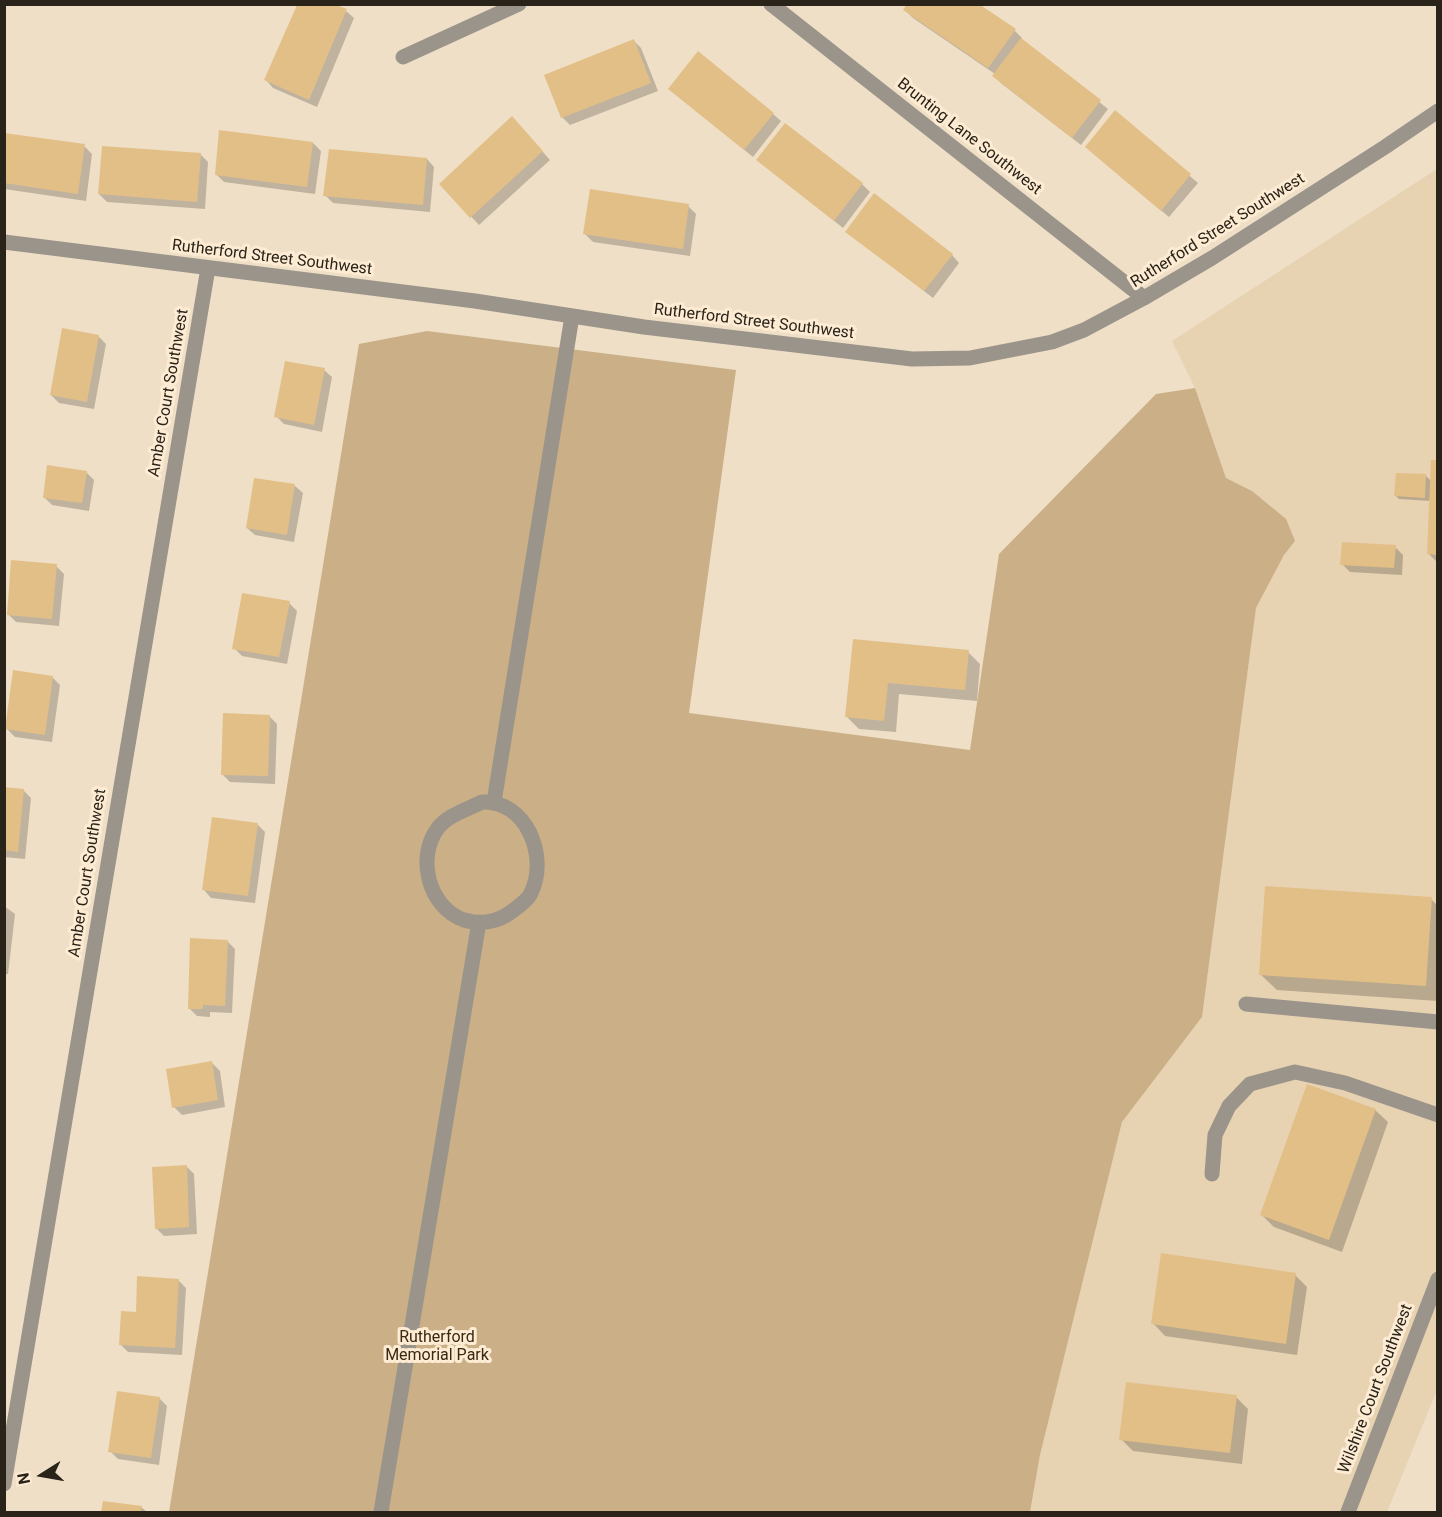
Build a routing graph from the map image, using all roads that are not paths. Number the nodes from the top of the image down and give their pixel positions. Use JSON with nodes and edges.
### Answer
{"nodes":[{"id":1,"x":519,"y":4,"type":"edge"},
{"id":2,"x":771,"y":4,"type":"edge"},
{"id":3,"x":403,"y":57,"type":"dead end"},
{"id":4,"x":1437,"y":111,"type":"edge"},
{"id":5,"x":4,"y":242,"type":"edge"},
{"id":6,"x":208,"y":268,"type":"junction"},
{"id":7,"x":1144,"y":298,"type":"junction"},
{"id":8,"x":572,"y":316,"type":"junction"},
{"id":9,"x":494,"y":802,"type":"junction"},
{"id":10,"x":479,"y":922,"type":"junction"},
{"id":11,"x":1246,"y":1004,"type":"dead end"},
{"id":12,"x":1437,"y":1022,"type":"edge"},
{"id":13,"x":1437,"y":1115,"type":"edge"},
{"id":14,"x":1212,"y":1174,"type":"dead end"},
{"id":15,"x":1437,"y":1279,"type":"edge"},
{"id":16,"x":4,"y":1484,"type":"edge"},
{"id":17,"x":381,"y":1512,"type":"edge"},
{"id":18,"x":1348,"y":1512,"type":"edge"}],
"edges":[{"from":1,"to":3,"type":"street"},
{"from":2,"to":7,"type":"street","name":"Brunting Lane Southwest"},
{"from":4,"to":7,"type":"street","name":"Rutherford Street Southwest"},
{"from":5,"to":6,"type":"street","name":"Rutherford Street Southwest"},
{"from":6,"to":8,"type":"street","name":"Rutherford Street Southwest"},
{"from":6,"to":16,"type":"street","name":"Amber Court Southwest"},
{"from":7,"to":8,"type":"street","name":"Rutherford Street Southwest"},
{"from":8,"to":9,"type":"street"},
{"from":9,"to":10,"type":"street"},
{"from":9,"to":10,"type":"street"},
{"from":10,"to":17,"type":"street"},
{"from":11,"to":12,"type":"street"},
{"from":13,"to":14,"type":"street"},
{"from":15,"to":18,"type":"street","name":"Wilshire Court Southwest"}]}
